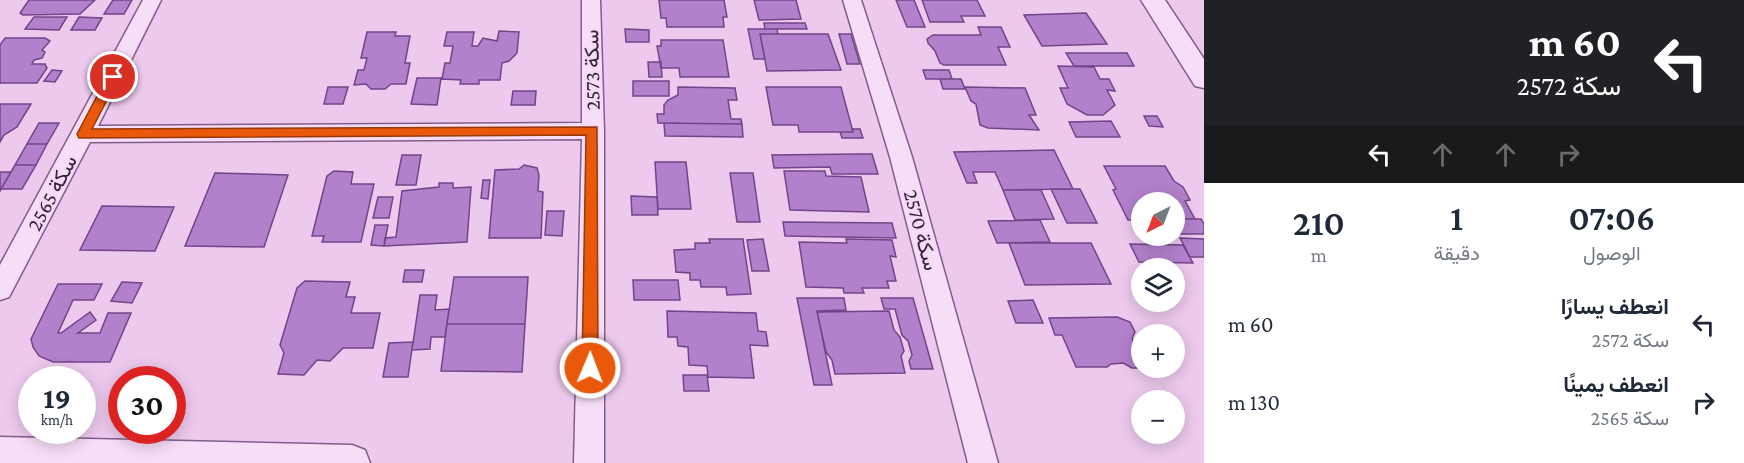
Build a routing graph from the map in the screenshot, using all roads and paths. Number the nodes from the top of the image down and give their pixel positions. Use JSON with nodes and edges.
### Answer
{"nodes":[{"id":1,"x":152,"y":0,"type":"edge"},
{"id":2,"x":591,"y":0,"type":"edge"},
{"id":3,"x":852,"y":0,"type":"edge"},
{"id":4,"x":1152,"y":0,"type":"edge"},
{"id":5,"x":1204,"y":79,"type":"edge"},
{"id":6,"x":593,"y":130,"type":"junction"},
{"id":7,"x":83,"y":134,"type":"junction"},
{"id":8,"x":0,"y":289,"type":"edge"},
{"id":9,"x":0,"y":455,"type":"edge"},
{"id":10,"x":352,"y":463,"type":"edge"},
{"id":11,"x":589,"y":463,"type":"edge"},
{"id":12,"x":983,"y":463,"type":"edge"}],
"edges":[{"from":1,"to":7,"type":"street","name":"سكة 2565"},
{"from":2,"to":6,"type":"street","name":"سكة 2573"},
{"from":3,"to":12,"type":"street","name":"سكة 2570"},
{"from":4,"to":5,"type":"street"},
{"from":6,"to":7,"type":"street"},
{"from":6,"to":11,"type":"street","name":"سكة 2573"},
{"from":7,"to":8,"type":"street","name":"سكة 2565"},
{"from":9,"to":10,"type":"street"}]}
